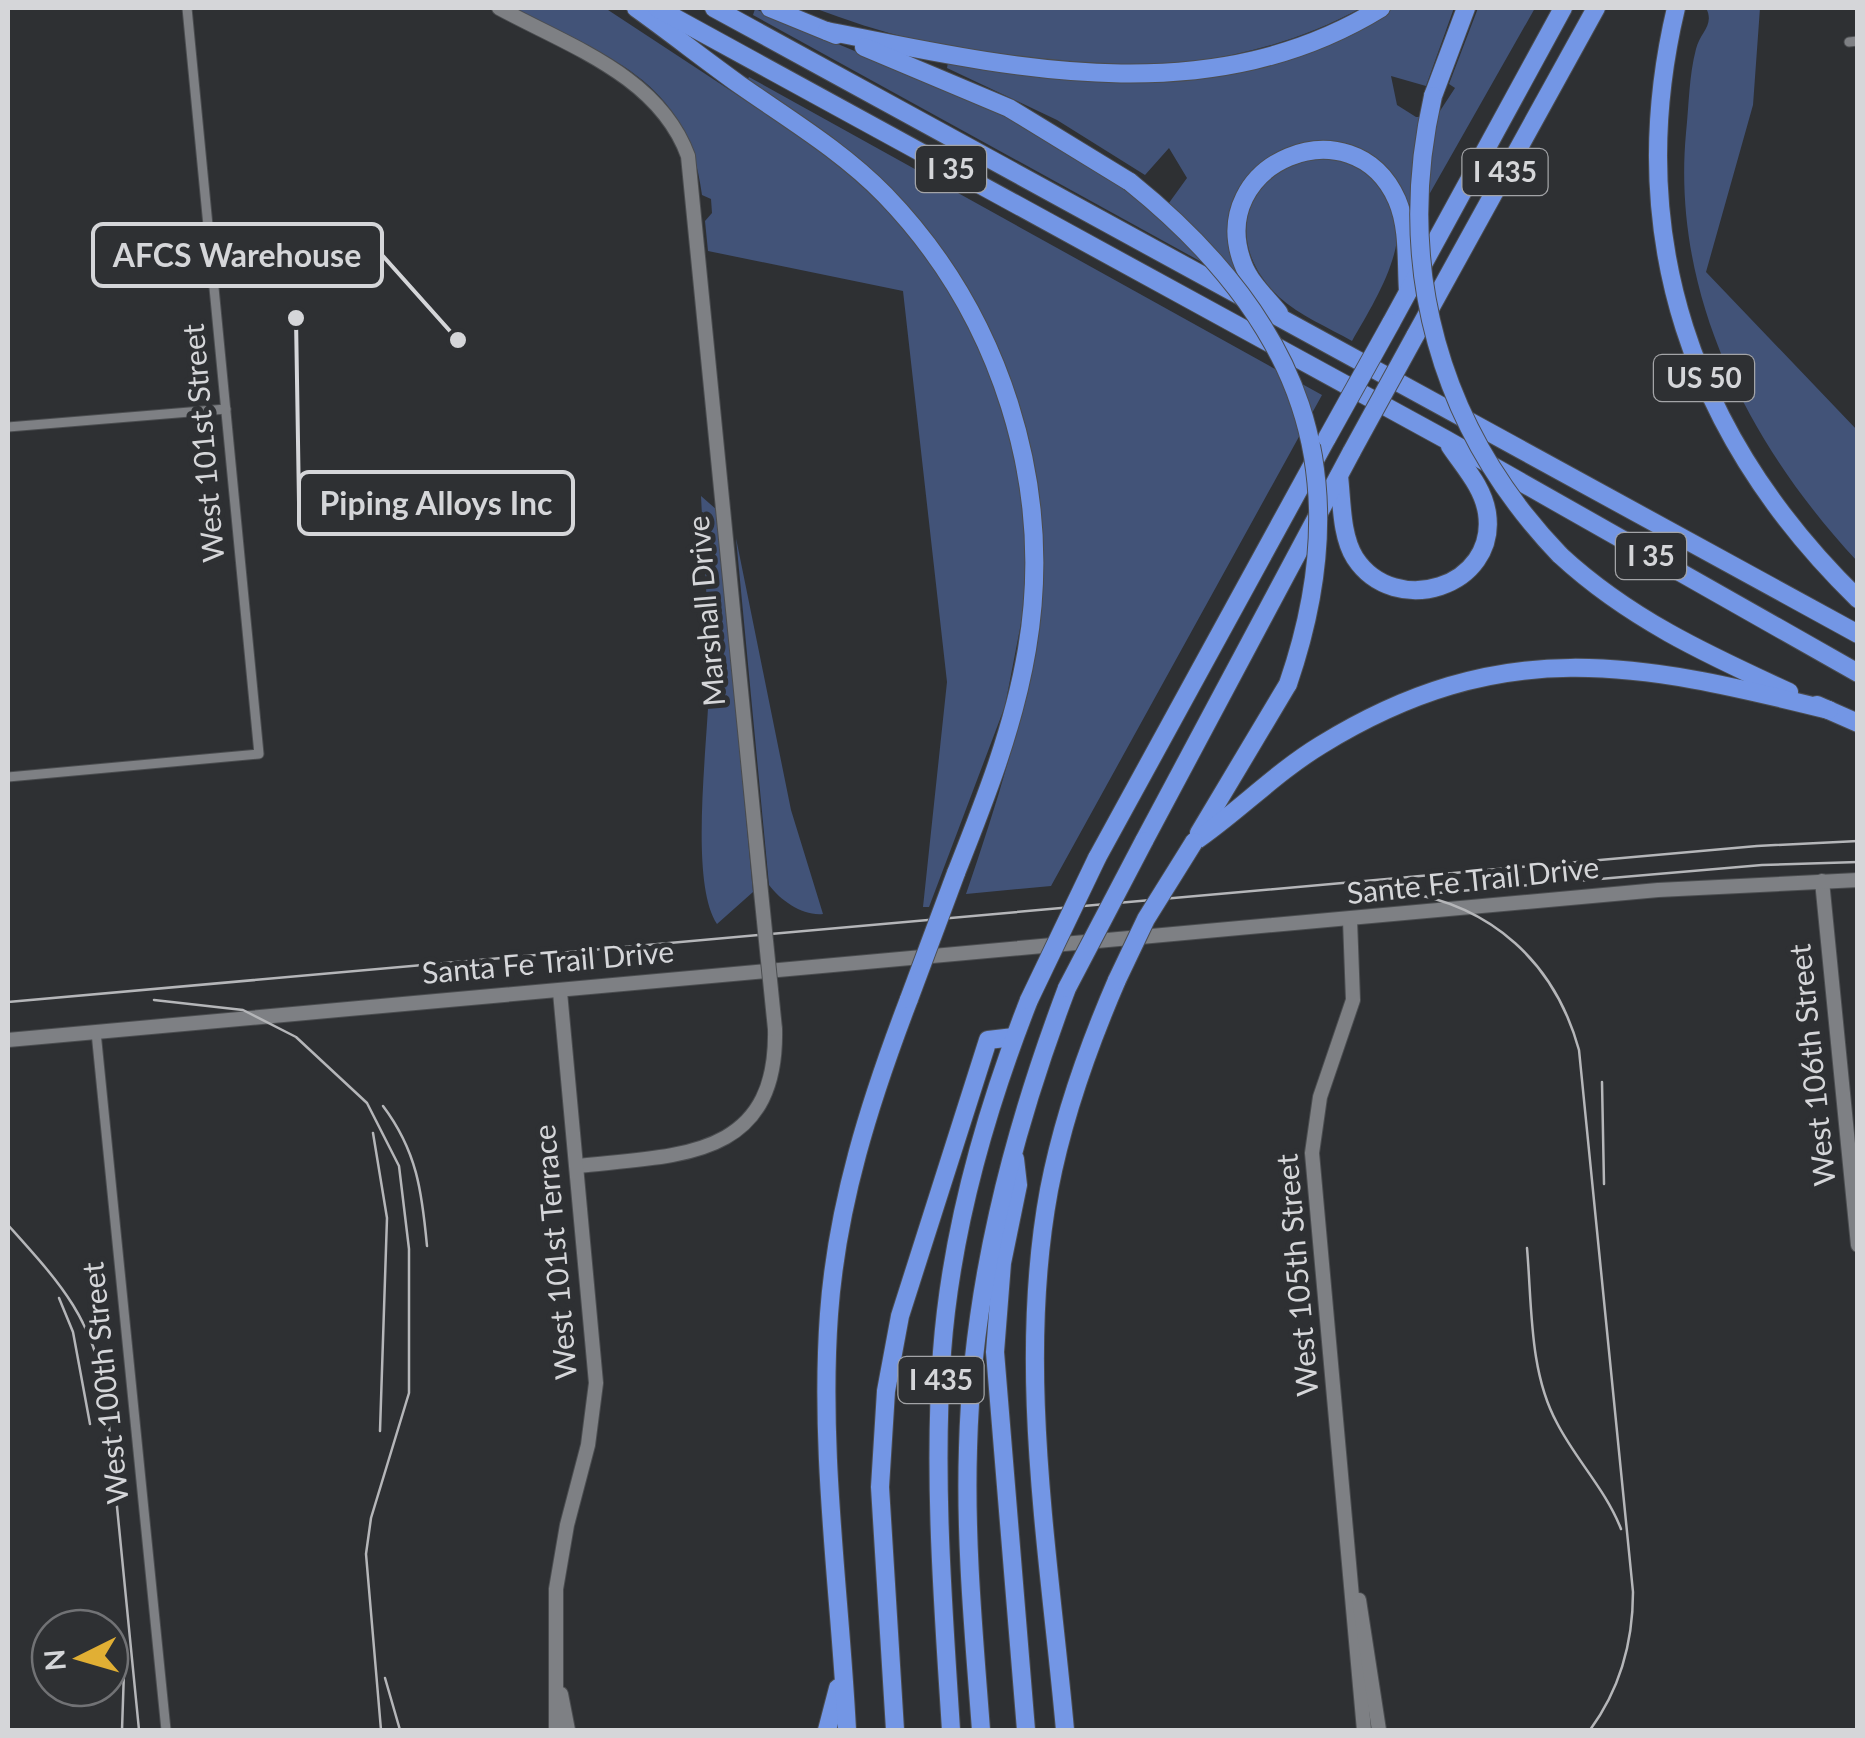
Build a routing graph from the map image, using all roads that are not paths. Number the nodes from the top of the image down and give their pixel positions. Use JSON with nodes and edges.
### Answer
{"nodes":[{"id":1,"x":187,"y":8,"type":"edge"},
{"id":2,"x":499,"y":8,"type":"edge"},
{"id":3,"x":636,"y":8,"type":"edge"},
{"id":4,"x":656,"y":8,"type":"edge"},
{"id":5,"x":714,"y":8,"type":"edge"},
{"id":6,"x":770,"y":8,"type":"edge"},
{"id":7,"x":1381,"y":8,"type":"edge"},
{"id":8,"x":1466,"y":8,"type":"edge"},
{"id":9,"x":1563,"y":8,"type":"edge"},
{"id":10,"x":1596,"y":8,"type":"edge"},
{"id":11,"x":1676,"y":8,"type":"edge"},
{"id":12,"x":827,"y":31,"type":"junction"},
{"id":13,"x":1408,"y":292,"type":"junction"},
{"id":14,"x":1286,"y":322,"type":"junction"},
{"id":15,"x":226,"y":409,"type":"junction"},
{"id":16,"x":8,"y":427,"type":"edge"},
{"id":17,"x":1445,"y":440,"type":"junction"},
{"id":18,"x":1339,"y":476,"type":"junction"},
{"id":19,"x":1858,"y":599,"type":"edge"},
{"id":20,"x":1858,"y":634,"type":"edge"},
{"id":21,"x":1858,"y":673,"type":"edge"},
{"id":22,"x":1828,"y":710,"type":"junction"},
{"id":23,"x":1858,"y":724,"type":"edge"},
{"id":24,"x":8,"y":777,"type":"edge"},
{"id":25,"x":1194,"y":842,"type":"junction"},
{"id":26,"x":1822,"y":880,"type":"junction"},
{"id":27,"x":1858,"y":880,"type":"edge"},
{"id":28,"x":1350,"y":920,"type":"junction"},
{"id":29,"x":1094,"y":942,"type":"joint"},
{"id":30,"x":560,"y":992,"type":"junction"},
{"id":31,"x":96,"y":1032,"type":"junction"},
{"id":32,"x":1014,"y":1038,"type":"junction"},
{"id":33,"x":8,"y":1040,"type":"edge"},
{"id":34,"x":1013,"y":1141,"type":"junction"},
{"id":35,"x":577,"y":1166,"type":"junction"},
{"id":36,"x":1858,"y":1245,"type":"edge"},
{"id":37,"x":1352,"y":1570,"type":"junction"},
{"id":38,"x":840,"y":1659,"type":"junction"},
{"id":39,"x":558,"y":1684,"type":"junction"},
{"id":40,"x":166,"y":1730,"type":"edge"},
{"id":41,"x":556,"y":1730,"type":"edge"},
{"id":42,"x":568,"y":1730,"type":"edge"},
{"id":43,"x":827,"y":1730,"type":"edge"},
{"id":44,"x":848,"y":1730,"type":"edge"},
{"id":45,"x":895,"y":1730,"type":"edge"},
{"id":46,"x":951,"y":1730,"type":"edge"},
{"id":47,"x":980,"y":1730,"type":"edge"},
{"id":48,"x":1026,"y":1730,"type":"edge"},
{"id":49,"x":1066,"y":1730,"type":"edge"},
{"id":50,"x":1364,"y":1730,"type":"edge"},
{"id":51,"x":1379,"y":1730,"type":"edge"}],
"edges":[{"from":1,"to":15,"type":"street","name":"West 101st Street"},
{"from":2,"to":35,"type":"main road","name":"Marshall Drive","bridge":true},
{"from":3,"to":38,"type":"highway","bridge":true},
{"from":4,"to":17,"type":"highway","number":"I 35"},
{"from":5,"to":14,"type":"highway","number":"I 35"},
{"from":6,"to":12,"type":"highway"},
{"from":7,"to":12,"type":"highway"},
{"from":8,"to":22,"type":"highway","bridge":true},
{"from":9,"to":13,"type":"highway","number":"I 435"},
{"from":10,"to":18,"type":"highway","number":"I 435","bridge":true},
{"from":11,"to":19,"type":"highway","number":"US 50"},
{"from":12,"to":25,"type":"highway","bridge":true},
{"from":13,"to":14,"type":"highway"},
{"from":13,"to":32,"type":"highway","number":"I 435","bridge":true},
{"from":14,"to":20,"type":"highway","number":"I 35"},
{"from":15,"to":16,"type":"street"},
{"from":15,"to":24,"type":"street","name":"West 101st Street"},
{"from":17,"to":18,"type":"highway"},
{"from":17,"to":21,"type":"highway","number":"I 35"},
{"from":18,"to":34,"type":"highway","number":"I 435","bridge":true},
{"from":22,"to":23,"type":"highway"},
{"from":22,"to":25,"type":"highway"},
{"from":25,"to":49,"type":"highway","bridge":true},
{"from":26,"to":27,"type":"main road","name":"Sante Fe Trail Drive"},
{"from":26,"to":28,"type":"main road","name":"Sante Fe Trail Drive"},
{"from":26,"to":36,"type":"main road","name":"West 106th Street"},
{"from":28,"to":29,"type":"main road","name":"Sante Fe Trail Drive"},
{"from":28,"to":37,"type":"main road","name":"West 105th Street"},
{"from":29,"to":30,"type":"main road","name":"Santa Fe Trail Drive"},
{"from":30,"to":31,"type":"main road","name":"Santa Fe Trail Drive"},
{"from":30,"to":35,"type":"main road","name":"West 101st Terrace"},
{"from":31,"to":33,"type":"main road","name":"Santa Fe Trail Drive"},
{"from":31,"to":40,"type":"street","name":"West 100th Street"},
{"from":32,"to":45,"type":"highway"},
{"from":32,"to":46,"type":"highway","number":"I 435"},
{"from":34,"to":47,"type":"highway","number":"I 435"},
{"from":34,"to":48,"type":"highway"},
{"from":35,"to":39,"type":"main road","name":"West 101st Terrace"},
{"from":37,"to":50,"type":"main road","name":"West 105th Street"},
{"from":37,"to":51,"type":"main road","name":"West 105th Street"},
{"from":38,"to":43,"type":"highway"},
{"from":38,"to":44,"type":"highway"},
{"from":39,"to":41,"type":"main road","name":"West 101st Terrace"},
{"from":39,"to":42,"type":"main road","name":"West 101st Terrace"}]}
